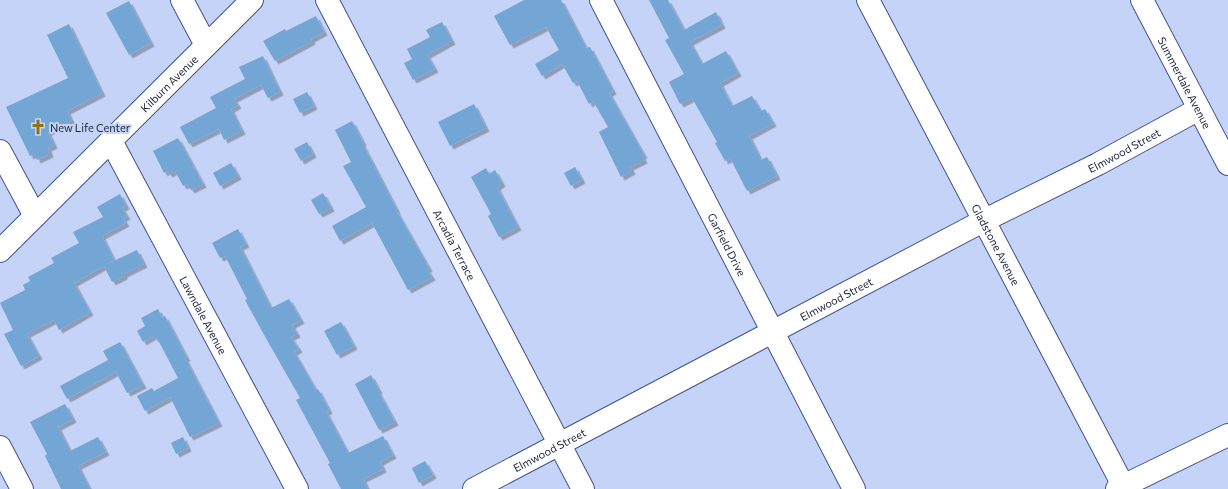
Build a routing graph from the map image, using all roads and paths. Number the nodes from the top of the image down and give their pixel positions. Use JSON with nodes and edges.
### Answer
{"nodes":[{"id":1,"x":182,"y":0,"type":"edge"},
{"id":2,"x":252,"y":0,"type":"edge"},
{"id":3,"x":327,"y":0,"type":"edge"},
{"id":4,"x":601,"y":0,"type":"edge"},
{"id":5,"x":868,"y":0,"type":"edge"},
{"id":6,"x":1142,"y":0,"type":"edge"},
{"id":7,"x":206,"y":45,"type":"junction"},
{"id":8,"x":1199,"y":109,"type":"junction"},
{"id":9,"x":111,"y":141,"type":"junction"},
{"id":10,"x":0,"y":151,"type":"edge"},
{"id":11,"x":1228,"y":164,"type":"edge"},
{"id":12,"x":35,"y":216,"type":"junction"},
{"id":13,"x":984,"y":220,"type":"junction"},
{"id":14,"x":0,"y":251,"type":"edge"},
{"id":15,"x":772,"y":331,"type":"junction"},
{"id":16,"x":1228,"y":435,"type":"edge"},
{"id":17,"x":559,"y":444,"type":"junction"},
{"id":18,"x":0,"y":447,"type":"edge"},
{"id":19,"x":1122,"y":488,"type":"edge"},
{"id":20,"x":22,"y":489,"type":"edge"},
{"id":21,"x":297,"y":489,"type":"edge"},
{"id":22,"x":474,"y":489,"type":"edge"},
{"id":23,"x":583,"y":489,"type":"edge"},
{"id":24,"x":854,"y":489,"type":"edge"}],
"edges":[{"from":1,"to":7,"type":"street"},
{"from":2,"to":7,"type":"street","name":"Kilburn Avenue"},
{"from":3,"to":17,"type":"street","name":"Arcadia Terrace"},
{"from":4,"to":15,"type":"street","name":"Garfield Drive"},
{"from":5,"to":13,"type":"street","name":"Gladstone Avenue"},
{"from":6,"to":8,"type":"street","name":"Summerdale Avenue"},
{"from":7,"to":9,"type":"street","name":"Kilburn Avenue"},
{"from":8,"to":11,"type":"street","name":"Summerdale Avenue"},
{"from":8,"to":13,"type":"street","name":"Elmwood Street"},
{"from":9,"to":12,"type":"street","name":"Kilburn Avenue"},
{"from":9,"to":21,"type":"street","name":"Lawndale Avenue"},
{"from":10,"to":12,"type":"street"},
{"from":12,"to":14,"type":"street","name":"Kilburn Avenue"},
{"from":13,"to":15,"type":"street","name":"Elmwood Street"},
{"from":13,"to":19,"type":"street","name":"Gladstone Avenue"},
{"from":15,"to":17,"type":"street","name":"Elmwood Street"},
{"from":15,"to":24,"type":"street","name":"Garfield Drive"},
{"from":16,"to":19,"type":"street"},
{"from":17,"to":22,"type":"street","name":"Elmwood Street"},
{"from":17,"to":23,"type":"street","name":"Arcadia Terrace"},
{"from":18,"to":20,"type":"street"}]}
